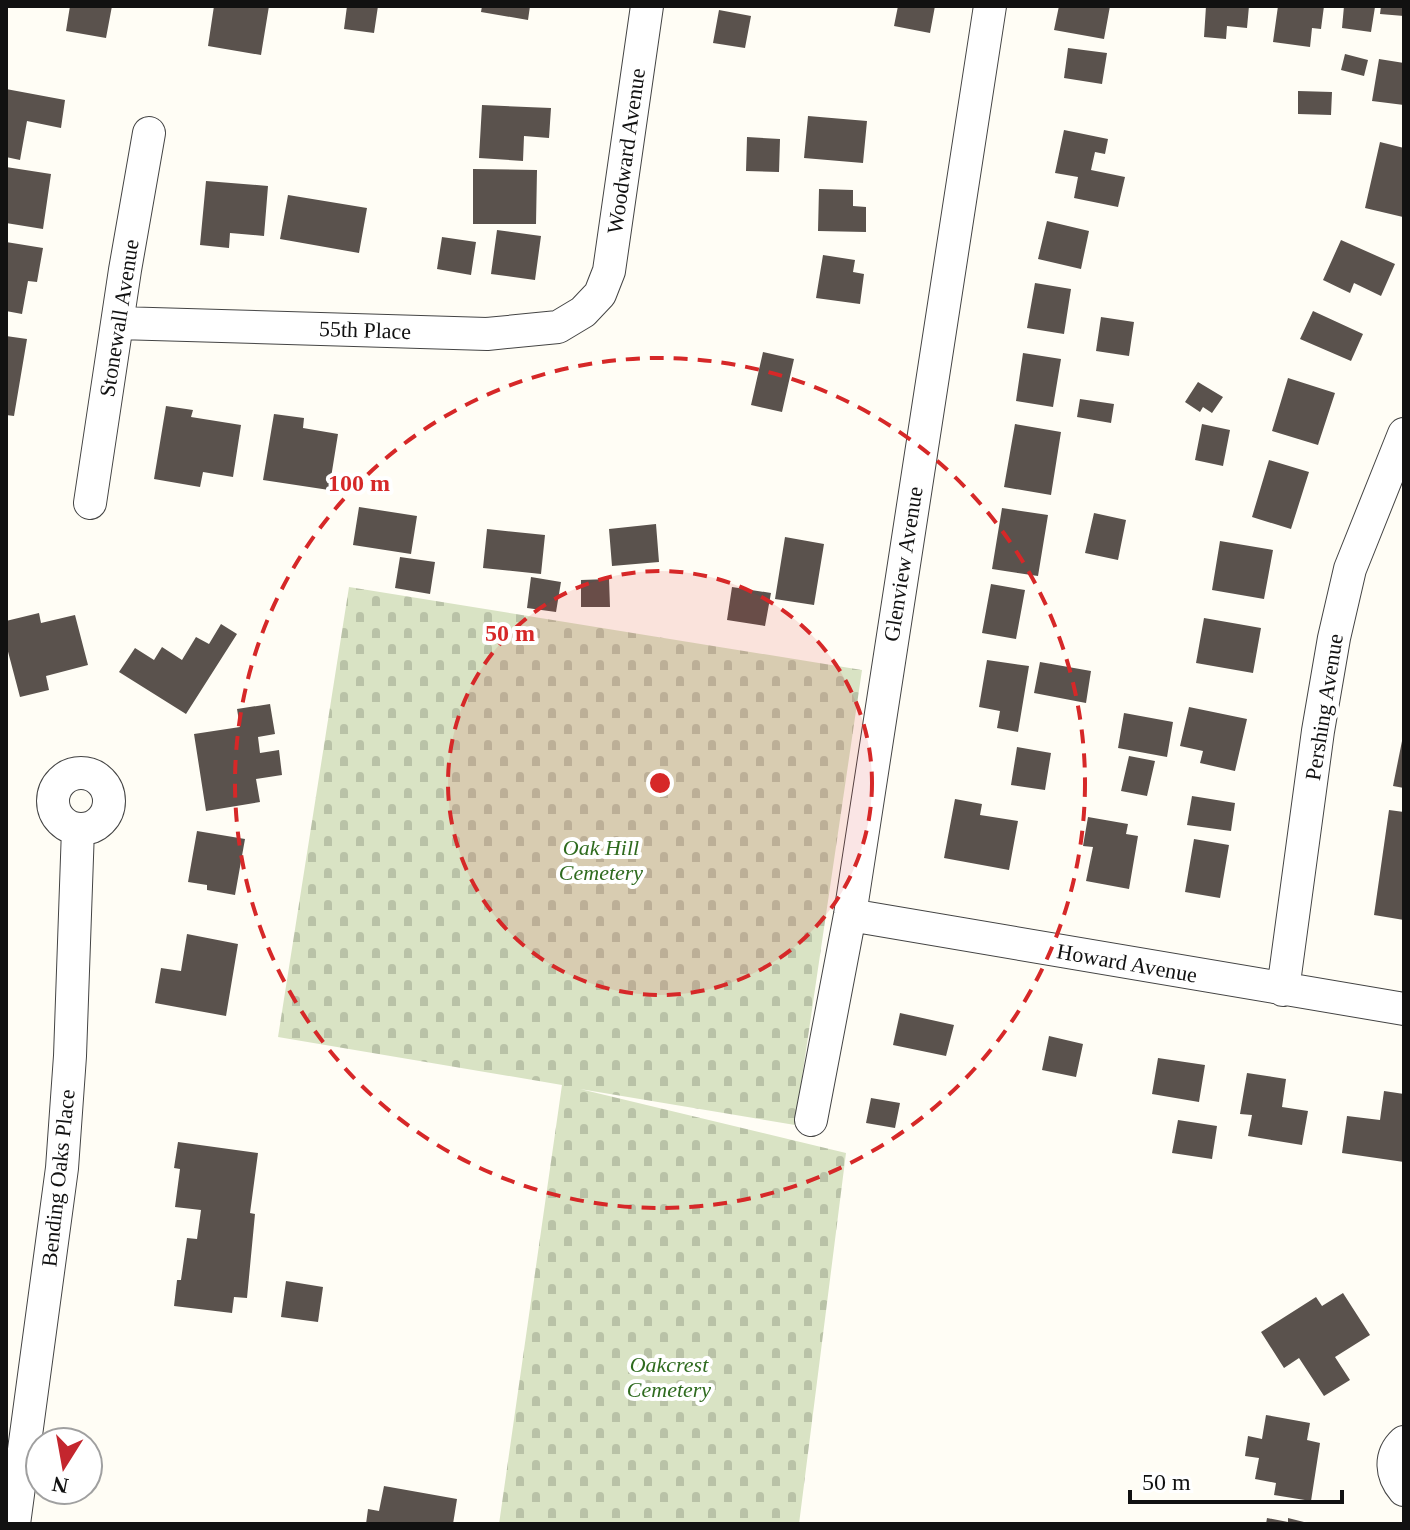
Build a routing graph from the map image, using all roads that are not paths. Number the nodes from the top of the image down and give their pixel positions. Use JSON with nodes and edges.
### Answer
{"nodes":[{"id":1,"x":647,"y":6,"type":"edge"},
{"id":2,"x":990,"y":6,"type":"edge"},
{"id":3,"x":149,"y":133,"type":"dead end"},
{"id":4,"x":600,"y":294,"type":"joint"},
{"id":5,"x":118,"y":323,"type":"junction"},
{"id":6,"x":1404,"y":434,"type":"edge"},
{"id":7,"x":90,"y":503,"type":"dead end"},
{"id":8,"x":78,"y":829,"type":"dead end"},
{"id":9,"x":850,"y":915,"type":"junction"},
{"id":10,"x":1283,"y":990,"type":"junction"},
{"id":11,"x":1404,"y":1009,"type":"edge"},
{"id":12,"x":811,"y":1120,"type":"dead end"},
{"id":13,"x":1404,"y":1442,"type":"edge"},
{"id":14,"x":1404,"y":1490,"type":"edge"},
{"id":15,"x":14,"y":1524,"type":"edge"}],
"edges":[{"from":1,"to":4,"type":"street","name":"Woodward Avenue"},
{"from":2,"to":9,"type":"street","name":"Glenview Avenue"},
{"from":3,"to":5,"type":"street","name":"Stonewall Avenue"},
{"from":4,"to":5,"type":"street","name":"55th Place"},
{"from":5,"to":7,"type":"street","name":"Stonewall Avenue"},
{"from":6,"to":10,"type":"street","name":"Pershing Avenue"},
{"from":8,"to":15,"type":"street","name":"Bending Oaks Place"},
{"from":9,"to":10,"type":"street","name":"Howard Avenue"},
{"from":9,"to":12,"type":"street","name":"Glenview Avenue"},
{"from":10,"to":11,"type":"street","name":"Howard Avenue"},
{"from":13,"to":14,"type":"street"}]}
